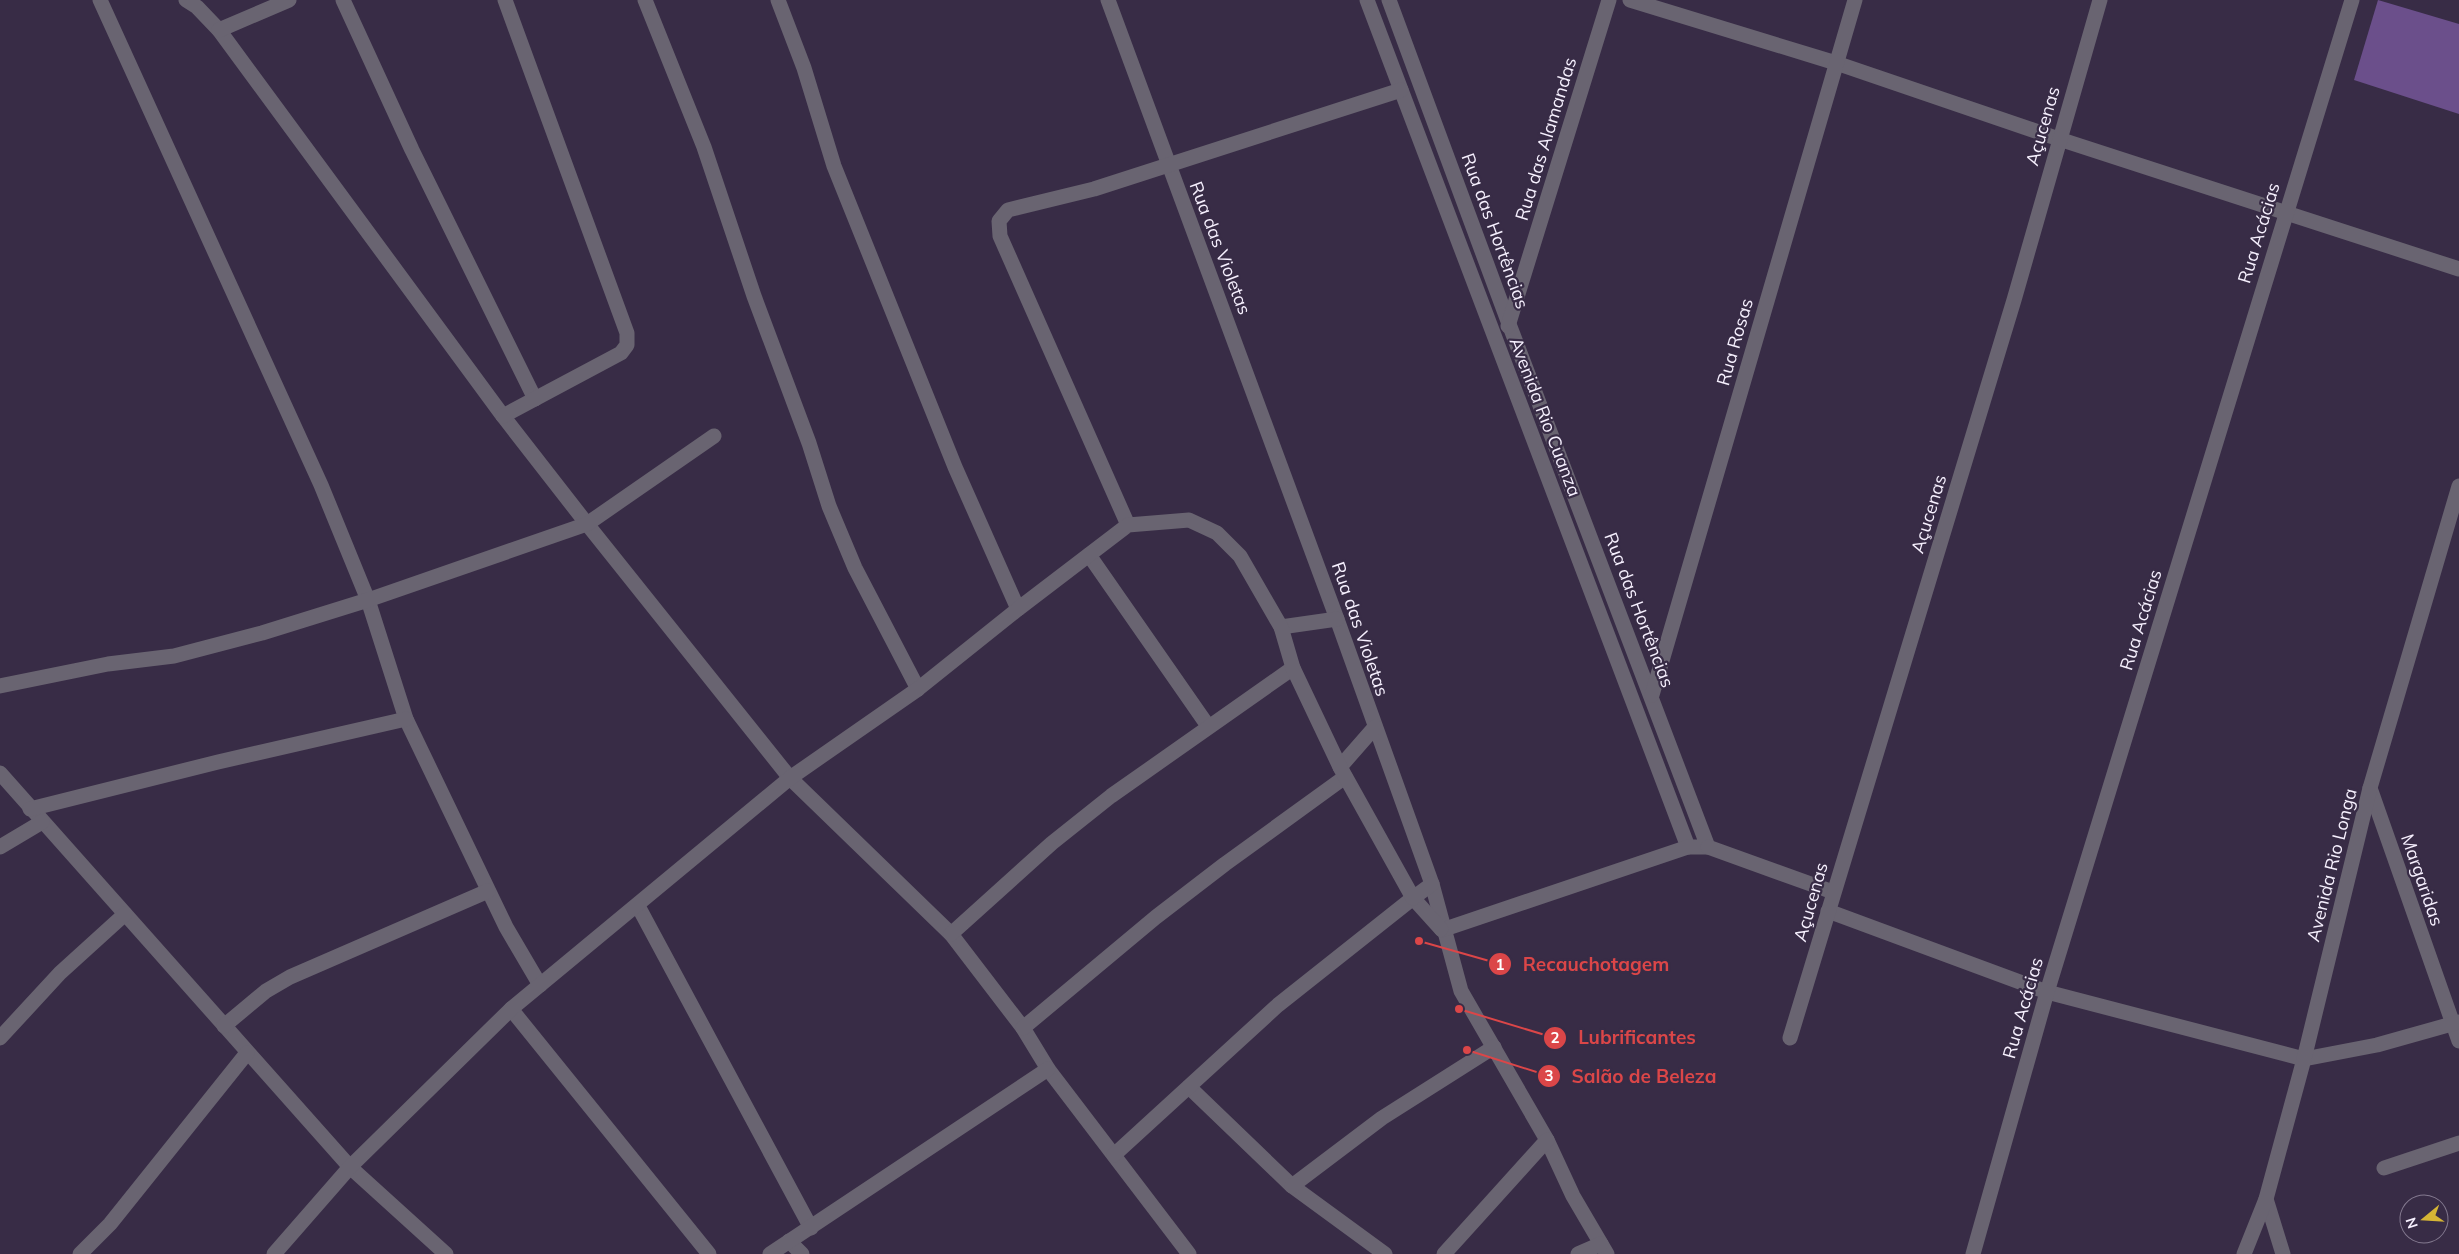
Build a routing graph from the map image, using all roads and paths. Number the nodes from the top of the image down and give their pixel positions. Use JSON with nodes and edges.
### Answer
{"nodes":[{"id":1,"x":100,"y":0,"type":"edge"},
{"id":2,"x":186,"y":0,"type":"edge"},
{"id":3,"x":289,"y":0,"type":"edge"},
{"id":4,"x":343,"y":0,"type":"edge"},
{"id":5,"x":505,"y":0,"type":"edge"},
{"id":6,"x":645,"y":0,"type":"edge"},
{"id":7,"x":778,"y":0,"type":"edge"},
{"id":8,"x":1108,"y":0,"type":"edge"},
{"id":9,"x":1367,"y":0,"type":"edge"},
{"id":10,"x":1389,"y":0,"type":"edge"},
{"id":11,"x":1609,"y":0,"type":"edge"},
{"id":12,"x":1630,"y":0,"type":"edge"},
{"id":13,"x":1855,"y":0,"type":"edge"},
{"id":14,"x":2100,"y":0,"type":"edge"},
{"id":15,"x":2352,"y":0,"type":"edge"},
{"id":16,"x":220,"y":30,"type":"junction"},
{"id":17,"x":1836,"y":63,"type":"junction"},
{"id":18,"x":1401,"y":90,"type":"junction"},
{"id":19,"x":2059,"y":139,"type":"junction"},
{"id":20,"x":1168,"y":166,"type":"junction"},
{"id":21,"x":2285,"y":212,"type":"junction"},
{"id":22,"x":2459,"y":269,"type":"edge"},
{"id":23,"x":1509,"y":324,"type":"junction"},
{"id":24,"x":1497,"y":344,"type":"junction"},
{"id":25,"x":535,"y":399,"type":"junction"},
{"id":26,"x":502,"y":416,"type":"junction"},
{"id":27,"x":714,"y":436,"type":"dead end"},
{"id":28,"x":2459,"y":486,"type":"edge"},
{"id":29,"x":587,"y":524,"type":"junction"},
{"id":30,"x":1128,"y":525,"type":"junction"},
{"id":31,"x":1089,"y":555,"type":"junction"},
{"id":32,"x":368,"y":600,"type":"junction"},
{"id":33,"x":1018,"y":609,"type":"junction"},
{"id":34,"x":1337,"y":619,"type":"junction"},
{"id":35,"x":1281,"y":627,"type":"junction"},
{"id":36,"x":1293,"y":668,"type":"junction"},
{"id":37,"x":0,"y":686,"type":"edge"},
{"id":38,"x":918,"y":689,"type":"junction"},
{"id":39,"x":1652,"y":695,"type":"junction"},
{"id":40,"x":406,"y":719,"type":"junction"},
{"id":41,"x":1208,"y":726,"type":"junction"},
{"id":42,"x":1375,"y":727,"type":"junction"},
{"id":43,"x":1342,"y":772,"type":"junction"},
{"id":44,"x":0,"y":773,"type":"edge"},
{"id":45,"x":790,"y":778,"type":"junction"},
{"id":46,"x":2370,"y":788,"type":"junction"},
{"id":47,"x":30,"y":809,"type":"junction"},
{"id":48,"x":42,"y":822,"type":"junction"},
{"id":49,"x":1706,"y":843,"type":"junction"},
{"id":50,"x":1688,"y":846,"type":"junction"},
{"id":51,"x":0,"y":847,"type":"edge"},
{"id":52,"x":1432,"y":884,"type":"junction"},
{"id":53,"x":488,"y":891,"type":"junction"},
{"id":54,"x":1833,"y":892,"type":"junction"},
{"id":55,"x":1413,"y":898,"type":"junction"},
{"id":56,"x":638,"y":906,"type":"junction"},
{"id":57,"x":1828,"y":911,"type":"junction"},
{"id":58,"x":125,"y":914,"type":"junction"},
{"id":59,"x":1442,"y":930,"type":"junction"},
{"id":60,"x":952,"y":934,"type":"junction"},
{"id":61,"x":540,"y":985,"type":"junction"},
{"id":62,"x":2047,"y":992,"type":"junction"},
{"id":63,"x":511,"y":1009,"type":"junction"},
{"id":64,"x":2456,"y":1023,"type":"edge"},
{"id":65,"x":224,"y":1026,"type":"junction"},
{"id":66,"x":1023,"y":1028,"type":"junction"},
{"id":67,"x":0,"y":1038,"type":"edge"},
{"id":68,"x":1790,"y":1038,"type":"dead end"},
{"id":69,"x":2459,"y":1041,"type":"edge"},
{"id":70,"x":1494,"y":1046,"type":"junction"},
{"id":71,"x":247,"y":1052,"type":"junction"},
{"id":72,"x":2304,"y":1059,"type":"junction"},
{"id":73,"x":1048,"y":1068,"type":"junction"},
{"id":74,"x":1189,"y":1087,"type":"junction"},
{"id":75,"x":1547,"y":1140,"type":"junction"},
{"id":76,"x":2459,"y":1143,"type":"edge"},
{"id":77,"x":1114,"y":1155,"type":"junction"},
{"id":78,"x":350,"y":1166,"type":"junction"},
{"id":79,"x":2384,"y":1168,"type":"dead end"},
{"id":80,"x":1292,"y":1186,"type":"junction"},
{"id":81,"x":2266,"y":1199,"type":"junction"},
{"id":82,"x":811,"y":1228,"type":"junction"},
{"id":83,"x":790,"y":1241,"type":"junction"},
{"id":84,"x":1604,"y":1249,"type":"edge"},
{"id":85,"x":1377,"y":1252,"type":"edge"},
{"id":86,"x":80,"y":1254,"type":"edge"},
{"id":87,"x":274,"y":1254,"type":"edge"},
{"id":88,"x":446,"y":1254,"type":"edge"},
{"id":89,"x":709,"y":1254,"type":"edge"},
{"id":90,"x":770,"y":1254,"type":"edge"},
{"id":91,"x":802,"y":1254,"type":"edge"},
{"id":92,"x":1189,"y":1254,"type":"edge"},
{"id":93,"x":1444,"y":1254,"type":"edge"},
{"id":94,"x":1578,"y":1254,"type":"edge"},
{"id":95,"x":1973,"y":1254,"type":"edge"},
{"id":96,"x":2244,"y":1254,"type":"edge"},
{"id":97,"x":2282,"y":1254,"type":"edge"}],
"edges":[{"from":1,"to":32,"type":"street"},
{"from":2,"to":16,"type":"street"},
{"from":3,"to":16,"type":"street"},
{"from":4,"to":25,"type":"street"},
{"from":5,"to":25,"type":"street"},
{"from":6,"to":38,"type":"street"},
{"from":7,"to":33,"type":"street"},
{"from":8,"to":20,"type":"street","name":"Rua das Violetas"},
{"from":9,"to":18,"type":"street","name":"Avenida Rio Cuanza"},
{"from":10,"to":23,"type":"street","name":"Rua das Hortências"},
{"from":11,"to":23,"type":"street","name":"Rua das Alamandas"},
{"from":12,"to":17,"type":"street"},
{"from":13,"to":17,"type":"street","name":"Rua Rosas"},
{"from":14,"to":19,"type":"street","name":"Açucenas"},
{"from":15,"to":21,"type":"street","name":"Rua Acácias"},
{"from":16,"to":26,"type":"street"},
{"from":17,"to":19,"type":"street"},
{"from":17,"to":39,"type":"street","name":"Rua Rosas"},
{"from":18,"to":20,"type":"street"},
{"from":18,"to":24,"type":"street","name":"Avenida Rio Cuanza"},
{"from":19,"to":21,"type":"street"},
{"from":19,"to":54,"type":"street","name":"Açucenas"},
{"from":20,"to":30,"type":"street"},
{"from":20,"to":34,"type":"street","name":"Rua das Violetas"},
{"from":21,"to":22,"type":"street"},
{"from":21,"to":62,"type":"street","name":"Rua Acácias"},
{"from":23,"to":24,"type":"street","name":"Rua das Alamandas"},
{"from":23,"to":39,"type":"street","name":"Rua das Hortências"},
{"from":24,"to":50,"type":"street","name":"Avenida Rio Cuanza"},
{"from":25,"to":26,"type":"street"},
{"from":26,"to":29,"type":"street"},
{"from":27,"to":29,"type":"street"},
{"from":28,"to":46,"type":"street","name":"Avenida Rio Longa"},
{"from":29,"to":32,"type":"street"},
{"from":29,"to":45,"type":"street"},
{"from":30,"to":31,"type":"street"},
{"from":30,"to":35,"type":"street"},
{"from":31,"to":33,"type":"street"},
{"from":31,"to":41,"type":"street"},
{"from":32,"to":37,"type":"street"},
{"from":32,"to":40,"type":"street"},
{"from":33,"to":38,"type":"street"},
{"from":34,"to":35,"type":"street"},
{"from":34,"to":42,"type":"street","name":"Rua das Violetas"},
{"from":35,"to":36,"type":"street"},
{"from":36,"to":41,"type":"street"},
{"from":36,"to":43,"type":"street"},
{"from":38,"to":45,"type":"street"},
{"from":39,"to":49,"type":"street","name":"Rua das Hortências"},
{"from":40,"to":47,"type":"street"},
{"from":40,"to":53,"type":"street"},
{"from":41,"to":60,"type":"street"},
{"from":42,"to":43,"type":"street"},
{"from":42,"to":52,"type":"street","name":"Rua das Violetas"},
{"from":43,"to":55,"type":"street"},
{"from":43,"to":66,"type":"street"},
{"from":44,"to":47,"type":"street"},
{"from":45,"to":56,"type":"street"},
{"from":45,"to":60,"type":"street"},
{"from":46,"to":64,"type":"street","name":"Margaridas"},
{"from":46,"to":72,"type":"street","name":"Avenida Rio Longa"},
{"from":47,"to":48,"type":"street"},
{"from":48,"to":51,"type":"street"},
{"from":48,"to":58,"type":"street"},
{"from":49,"to":50,"type":"street"},
{"from":49,"to":54,"type":"street"},
{"from":50,"to":59,"type":"street"},
{"from":52,"to":55,"type":"street"},
{"from":52,"to":59,"type":"street","name":"Rua das Violetas"},
{"from":53,"to":61,"type":"street"},
{"from":53,"to":65,"type":"street"},
{"from":54,"to":57,"type":"street","name":"Açucenas"},
{"from":55,"to":59,"type":"street"},
{"from":55,"to":74,"type":"street"},
{"from":56,"to":61,"type":"street"},
{"from":56,"to":82,"type":"street"},
{"from":57,"to":62,"type":"street"},
{"from":57,"to":68,"type":"street","name":"Açucenas"},
{"from":58,"to":65,"type":"street"},
{"from":58,"to":67,"type":"street"},
{"from":59,"to":70,"type":"street","name":"Rua das Violetas"},
{"from":60,"to":66,"type":"street"},
{"from":61,"to":63,"type":"street"},
{"from":62,"to":72,"type":"street"},
{"from":62,"to":95,"type":"street","name":"Rua Acácias"},
{"from":63,"to":78,"type":"street"},
{"from":63,"to":89,"type":"street"},
{"from":64,"to":69,"type":"street","name":"Margaridas"},
{"from":64,"to":72,"type":"street"},
{"from":65,"to":71,"type":"street"},
{"from":66,"to":73,"type":"street"},
{"from":70,"to":75,"type":"street","name":"Rua das Violetas"},
{"from":70,"to":80,"type":"street"},
{"from":71,"to":78,"type":"street"},
{"from":71,"to":86,"type":"street"},
{"from":72,"to":81,"type":"street","name":"Avenida Rio Longa"},
{"from":73,"to":77,"type":"street"},
{"from":73,"to":82,"type":"street"},
{"from":74,"to":77,"type":"street"},
{"from":74,"to":80,"type":"street"},
{"from":75,"to":84,"type":"street","name":"Rua das Violetas"},
{"from":75,"to":93,"type":"street"},
{"from":76,"to":79,"type":"street"},
{"from":77,"to":92,"type":"street"},
{"from":78,"to":87,"type":"street"},
{"from":78,"to":88,"type":"street"},
{"from":80,"to":85,"type":"street"},
{"from":81,"to":96,"type":"street","name":"Avenida Rio Longa"},
{"from":81,"to":97,"type":"street"},
{"from":82,"to":83,"type":"street"},
{"from":83,"to":90,"type":"street"},
{"from":83,"to":91,"type":"street"},
{"from":84,"to":94,"type":"street"}]}
